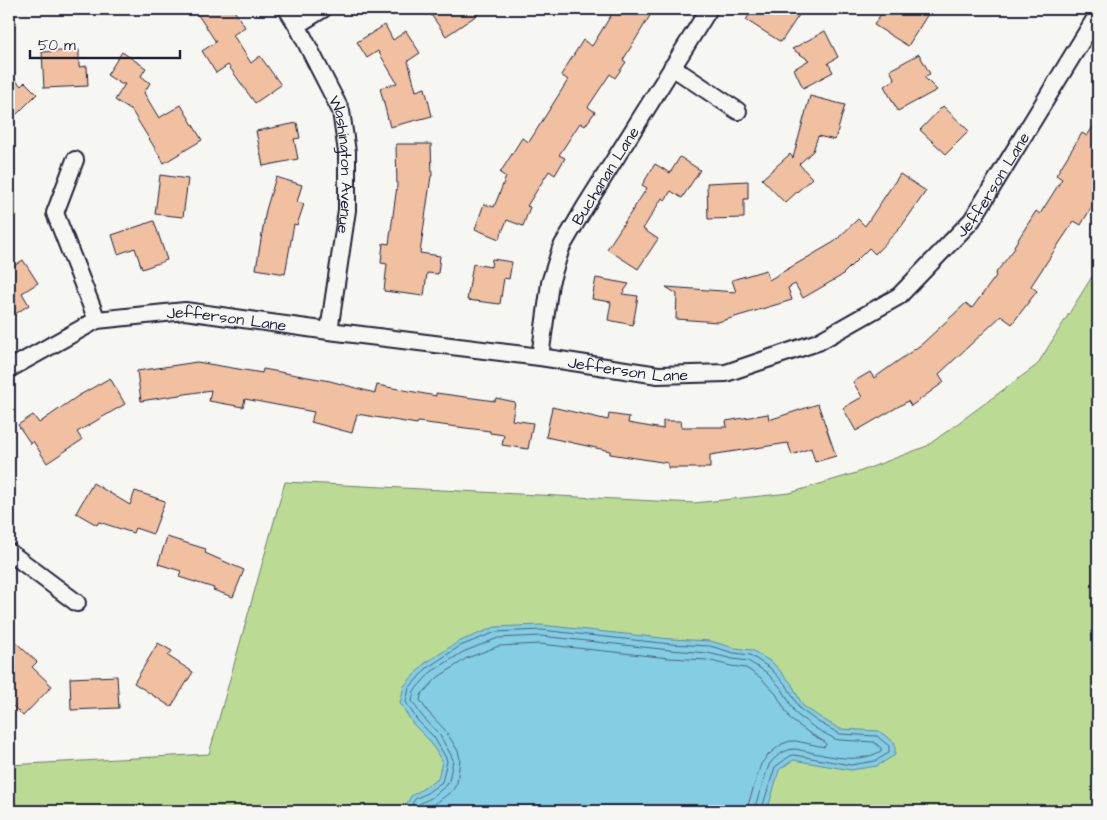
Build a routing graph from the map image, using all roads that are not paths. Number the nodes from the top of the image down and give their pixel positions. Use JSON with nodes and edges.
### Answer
{"nodes":[{"id":1,"x":287,"y":9,"type":"edge"},
{"id":2,"x":324,"y":9,"type":"edge"},
{"id":3,"x":709,"y":9,"type":"edge"},
{"id":4,"x":1098,"y":14,"type":"edge"},
{"id":5,"x":297,"y":25,"type":"junction"},
{"id":6,"x":672,"y":67,"type":"junction"},
{"id":7,"x":738,"y":111,"type":"dead end"},
{"id":8,"x":75,"y":160,"type":"dead end"},
{"id":9,"x":97,"y":320,"type":"junction"},
{"id":10,"x":329,"y":331,"type":"junction"},
{"id":11,"x":540,"y":357,"type":"junction"},
{"id":12,"x":9,"y":369,"type":"edge"},
{"id":13,"x":9,"y":552,"type":"edge"},
{"id":14,"x":77,"y":604,"type":"dead end"}],
"edges":[{"from":1,"to":5,"type":"street","name":"Washington Avenue"},
{"from":2,"to":5,"type":"street"},
{"from":3,"to":6,"type":"street","name":"Buchanan Lane"},
{"from":4,"to":11,"type":"street","name":"Jefferson Lane"},
{"from":5,"to":10,"type":"street","name":"Washington Avenue"},
{"from":6,"to":7,"type":"street"},
{"from":6,"to":11,"type":"street","name":"Buchanan Lane"},
{"from":8,"to":9,"type":"street"},
{"from":9,"to":10,"type":"street","name":"Jefferson Lane"},
{"from":9,"to":12,"type":"street","name":"Jefferson Lane"},
{"from":10,"to":11,"type":"street","name":"Jefferson Lane"},
{"from":13,"to":14,"type":"street"}]}
